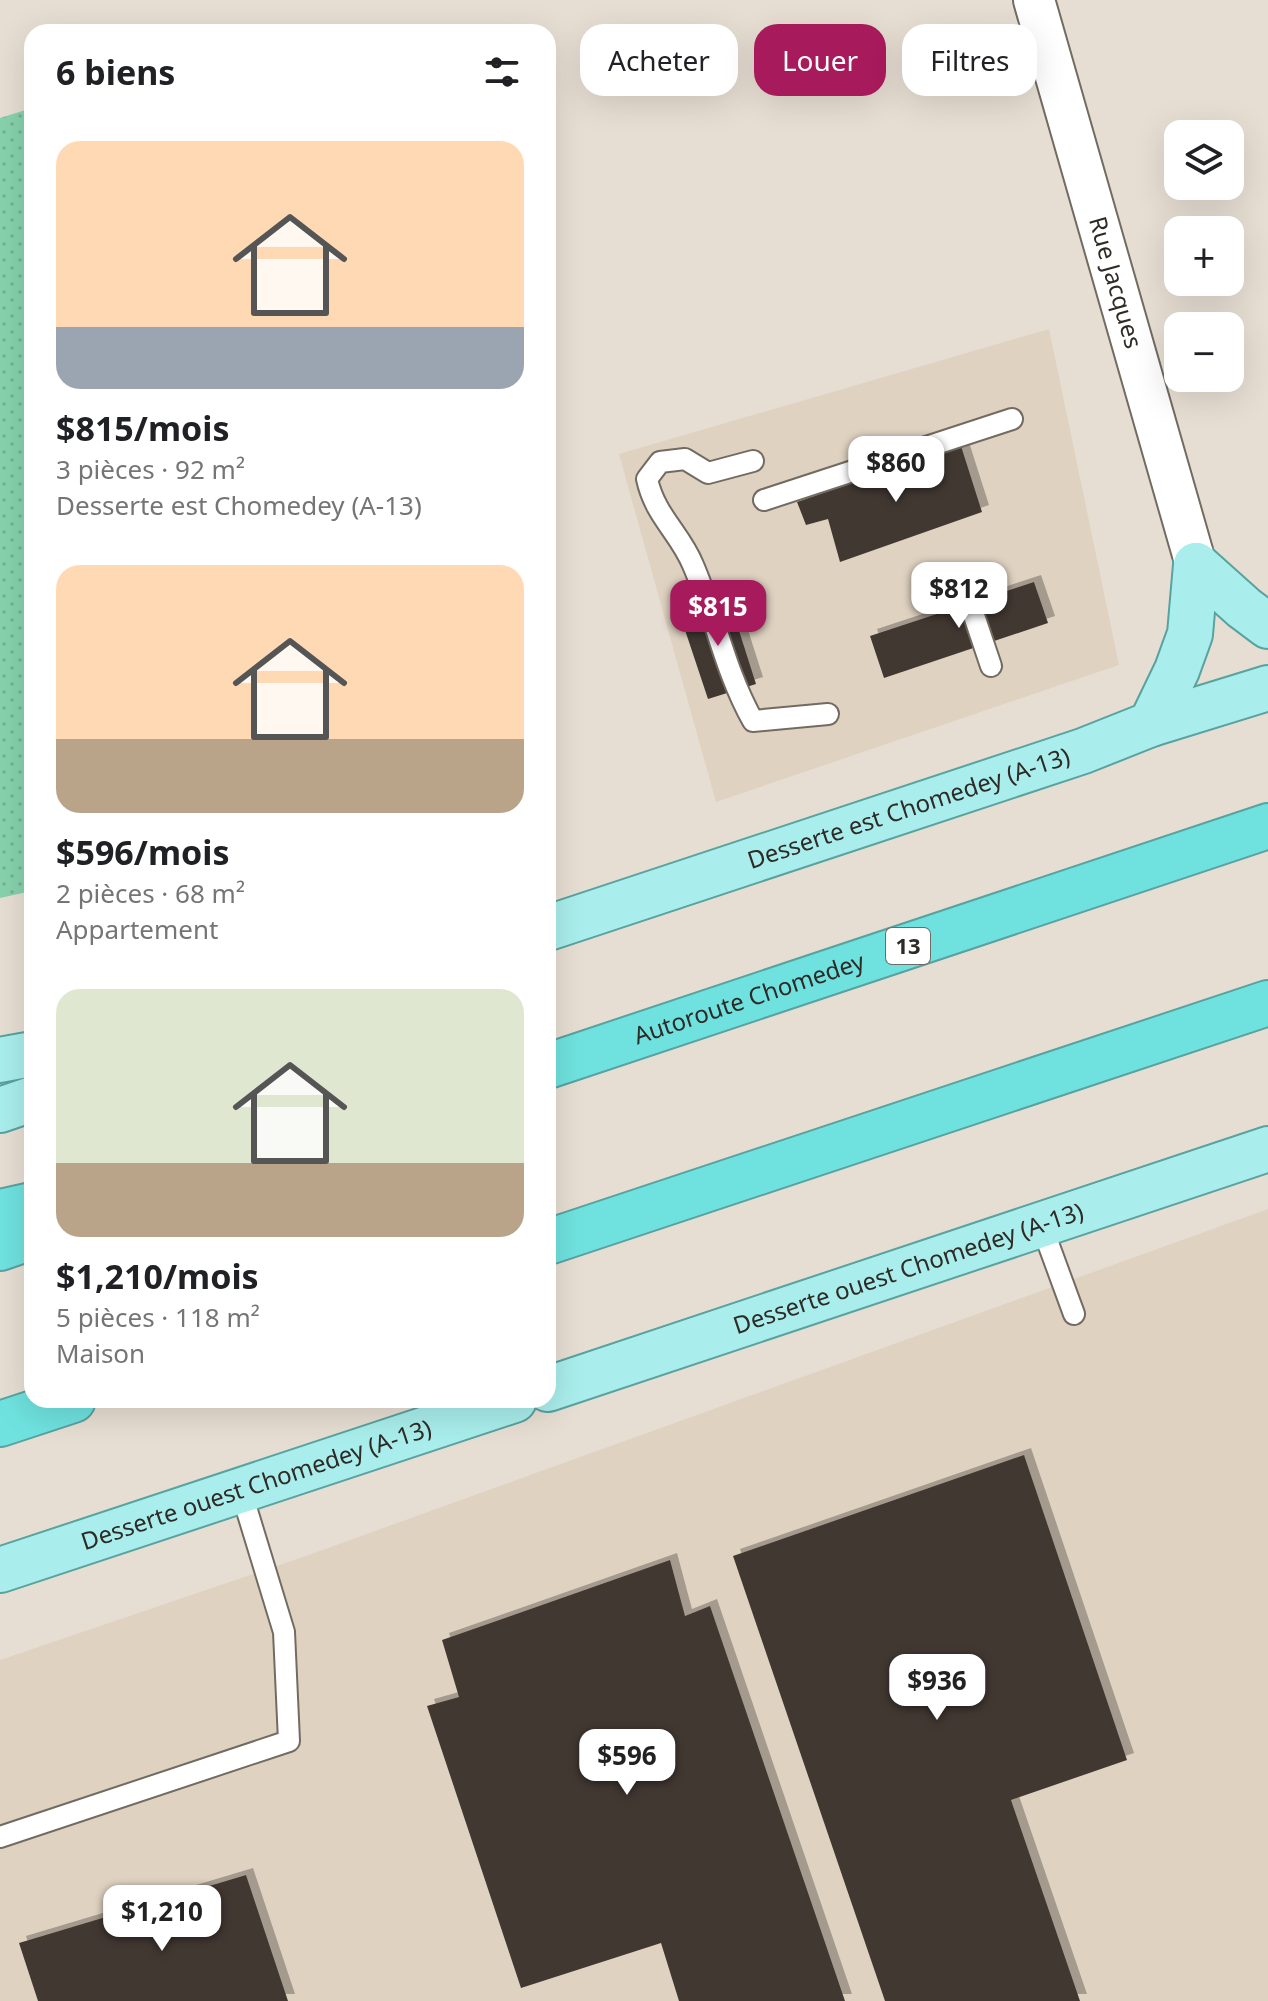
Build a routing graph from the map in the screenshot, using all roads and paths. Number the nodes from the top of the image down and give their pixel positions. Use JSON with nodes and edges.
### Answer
{"nodes":[{"id":1,"x":1034,"y":0,"type":"edge"},
{"id":2,"x":1012,"y":419,"type":"dead end"},
{"id":3,"x":753,"y":461,"type":"dead end"},
{"id":4,"x":764,"y":500,"type":"dead end"},
{"id":5,"x":1196,"y":565,"type":"junction"},
{"id":6,"x":961,"y":577,"type":"dead end"},
{"id":7,"x":1268,"y":626,"type":"edge"},
{"id":8,"x":991,"y":666,"type":"dead end"},
{"id":9,"x":1268,"y":688,"type":"edge"},
{"id":10,"x":828,"y":714,"type":"dead end"},
{"id":11,"x":1151,"y":724,"type":"junction"},
{"id":12,"x":1268,"y":826,"type":"edge"},
{"id":13,"x":556,"y":925,"type":"edge"},
{"id":14,"x":1268,"y":1003,"type":"edge"},
{"id":15,"x":24,"y":1056,"type":"edge"},
{"id":16,"x":0,"y":1060,"type":"edge"},
{"id":17,"x":556,"y":1063,"type":"edge"},
{"id":18,"x":24,"y":1102,"type":"edge"},
{"id":19,"x":0,"y":1110,"type":"edge"},
{"id":20,"x":1268,"y":1149,"type":"edge"},
{"id":21,"x":24,"y":1207,"type":"edge"},
{"id":22,"x":0,"y":1212,"type":"edge"},
{"id":23,"x":1041,"y":1224,"type":"junction"},
{"id":24,"x":556,"y":1239,"type":"edge"},
{"id":25,"x":24,"y":1240,"type":"edge"},
{"id":26,"x":0,"y":1248,"type":"edge"},
{"id":27,"x":1074,"y":1314,"type":"dead end"},
{"id":28,"x":556,"y":1386,"type":"edge"},
{"id":29,"x":49,"y":1408,"type":"edge"},
{"id":30,"x":490,"y":1408,"type":"edge"},
{"id":31,"x":0,"y":1424,"type":"edge"},
{"id":32,"x":241,"y":1491,"type":"junction"},
{"id":33,"x":0,"y":1570,"type":"edge"},
{"id":34,"x":0,"y":1837,"type":"edge"}],
"edges":[{"from":1,"to":5,"type":"street","name":"Rue Jacques"},
{"from":2,"to":4,"type":"lane"},
{"from":3,"to":10,"type":"lane"},
{"from":5,"to":7,"type":"main road"},
{"from":5,"to":11,"type":"main road"},
{"from":6,"to":8,"type":"lane"},
{"from":9,"to":11,"type":"main road","name":"Desserte est Chomedey (A-13)"},
{"from":11,"to":13,"type":"main road","name":"Desserte est Chomedey (A-13)"},
{"from":12,"to":17,"type":"highway","name":"Autoroute Chomedey","number":"13"},
{"from":14,"to":24,"type":"highway"},
{"from":15,"to":16,"type":"main road"},
{"from":18,"to":19,"type":"main road"},
{"from":20,"to":23,"type":"main road","name":"Desserte ouest Chomedey (A-13)"},
{"from":21,"to":22,"type":"highway"},
{"from":23,"to":27,"type":"lane"},
{"from":23,"to":28,"type":"main road","name":"Desserte ouest Chomedey (A-13)"},
{"from":25,"to":26,"type":"highway"},
{"from":29,"to":31,"type":"highway"},
{"from":30,"to":32,"type":"main road","name":"Desserte ouest Chomedey (A-13)"},
{"from":32,"to":33,"type":"main road","name":"Desserte ouest Chomedey (A-13)"},
{"from":32,"to":34,"type":"lane"}]}
